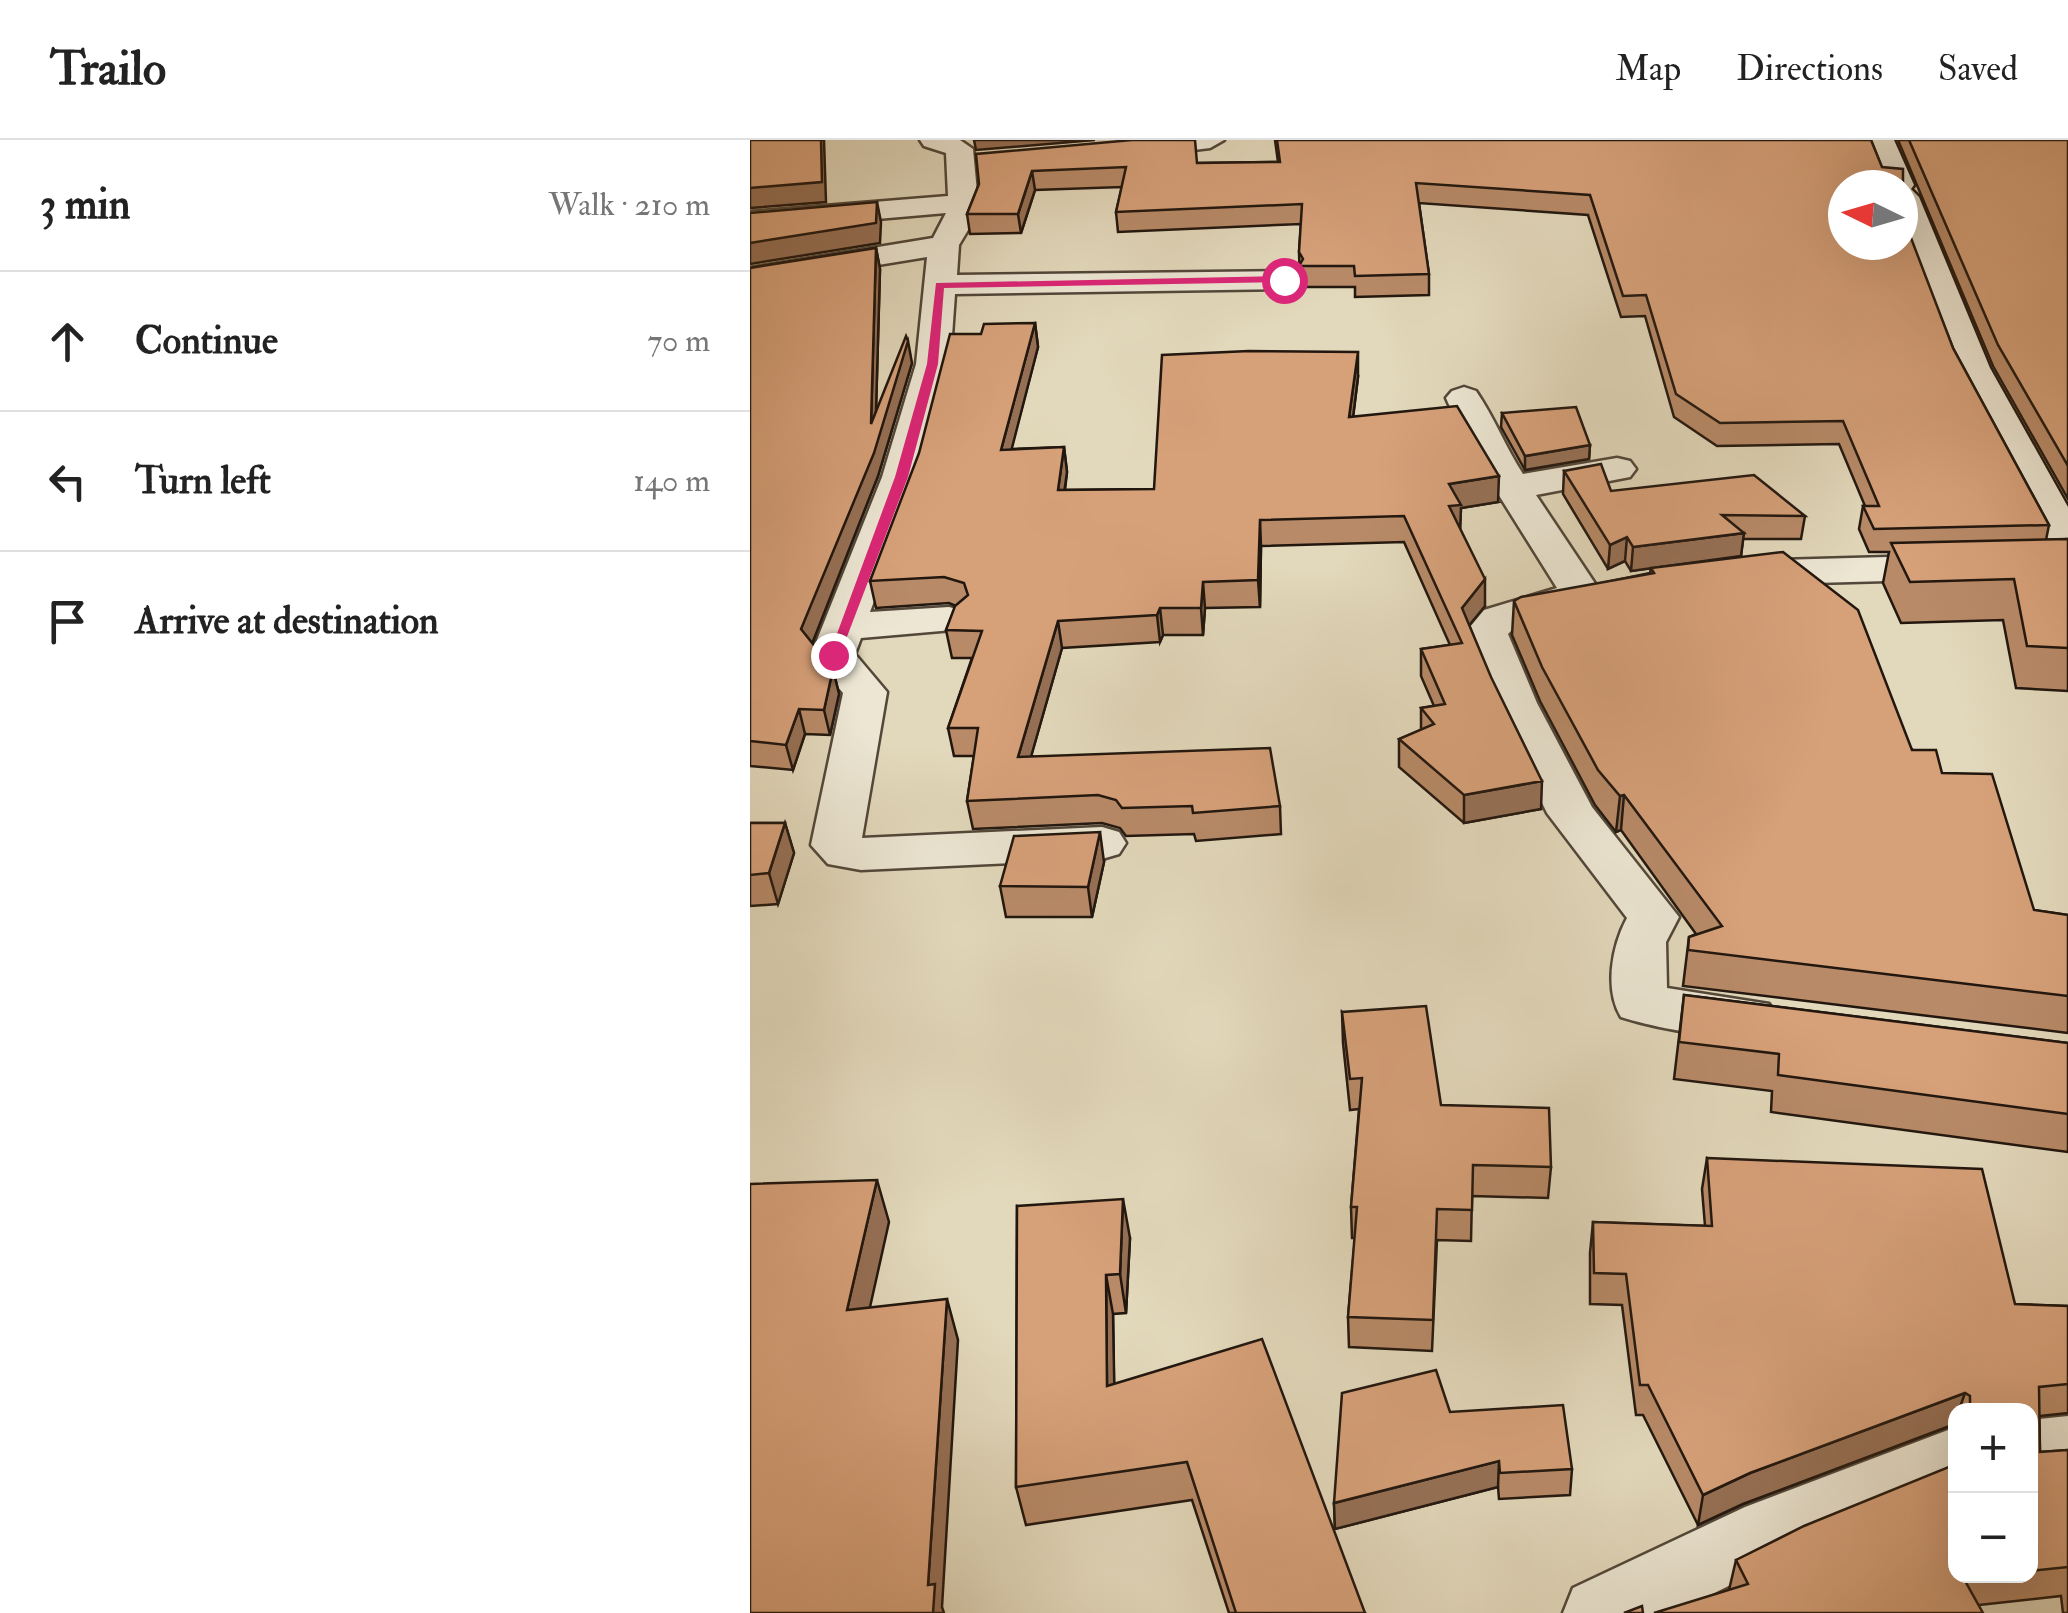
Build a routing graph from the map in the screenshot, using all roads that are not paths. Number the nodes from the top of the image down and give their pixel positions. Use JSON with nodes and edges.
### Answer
{"nodes":[{"id":1,"x":934,"y":140,"type":"edge"},
{"id":2,"x":1210,"y":140,"type":"edge"},
{"id":3,"x":1879,"y":140,"type":"edge"},
{"id":4,"x":1107,"y":153,"type":"edge"},
{"id":5,"x":1892,"y":170,"type":"edge"},
{"id":6,"x":963,"y":203,"type":"junction"},
{"id":7,"x":750,"y":221,"type":"edge"},
{"id":8,"x":1918,"y":235,"type":"edge"},
{"id":9,"x":942,"y":265,"type":"junction"},
{"id":10,"x":750,"y":277,"type":"edge"},
{"id":11,"x":1284,"y":280,"type":"dead end"},
{"id":12,"x":1464,"y":398,"type":"dead end"},
{"id":13,"x":1617,"y":469,"type":"dead end"},
{"id":14,"x":1516,"y":487,"type":"junction"},
{"id":15,"x":2068,"y":546,"type":"edge"},
{"id":16,"x":2068,"y":564,"type":"edge"},
{"id":17,"x":1698,"y":578,"type":"edge"},
{"id":18,"x":949,"y":620,"type":"edge"},
{"id":19,"x":843,"y":626,"type":"junction"},
{"id":20,"x":1102,"y":844,"type":"edge"},
{"id":21,"x":1796,"y":1024,"type":"edge"},
{"id":22,"x":2068,"y":1446,"type":"edge"},
{"id":23,"x":2038,"y":1449,"type":"edge"},
{"id":24,"x":1948,"y":1460,"type":"edge"},
{"id":25,"x":1599,"y":1613,"type":"edge"}],
"edges":[{"from":1,"to":6,"type":"street"},
{"from":2,"to":4,"type":"street"},
{"from":3,"to":5,"type":"main road"},
{"from":6,"to":7,"type":"street"},
{"from":6,"to":9,"type":"street"},
{"from":8,"to":15,"type":"main road"},
{"from":9,"to":10,"type":"street"},
{"from":9,"to":11,"type":"street"},
{"from":9,"to":19,"type":"street"},
{"from":12,"to":14,"type":"street"},
{"from":13,"to":14,"type":"street"},
{"from":14,"to":21,"type":"street"},
{"from":16,"to":17,"type":"street"},
{"from":18,"to":19,"type":"street"},
{"from":19,"to":20,"type":"street"},
{"from":22,"to":23,"type":"street"},
{"from":24,"to":25,"type":"street"}]}
